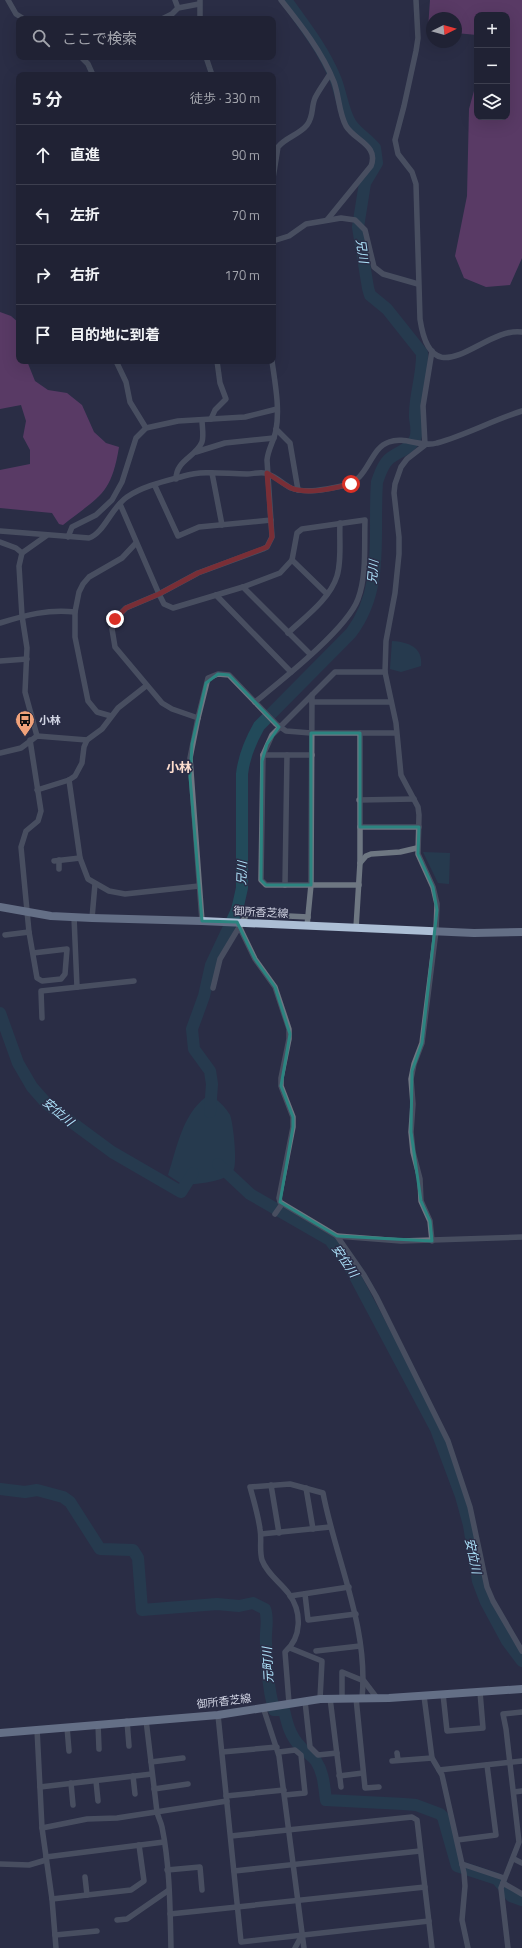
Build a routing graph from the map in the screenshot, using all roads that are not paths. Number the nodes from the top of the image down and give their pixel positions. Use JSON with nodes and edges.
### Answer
{"nodes":[{"id":1,"x":8,"y":0,"type":"edge"},
{"id":2,"x":175,"y":0,"type":"edge"},
{"id":3,"x":281,"y":0,"type":"edge"},
{"id":4,"x":416,"y":0,"type":"edge"},
{"id":5,"x":199,"y":2,"type":"edge"},
{"id":6,"x":178,"y":8,"type":"junction"},
{"id":7,"x":19,"y":16,"type":"edge"},
{"id":8,"x":168,"y":16,"type":"edge"},
{"id":9,"x":200,"y":16,"type":"edge"},
{"id":10,"x":84,"y":60,"type":"edge"},
{"id":11,"x":207,"y":60,"type":"edge"},
{"id":12,"x":92,"y":72,"type":"edge"},
{"id":13,"x":211,"y":72,"type":"edge"},
{"id":14,"x":330,"y":74,"type":"junction"},
{"id":15,"x":276,"y":159,"type":"edge"},
{"id":16,"x":326,"y":220,"type":"junction"},
{"id":17,"x":276,"y":240,"type":"edge"},
{"id":18,"x":418,"y":284,"type":"junction"},
{"id":19,"x":522,"y":332,"type":"edge"},
{"id":20,"x":432,"y":352,"type":"junction"},
{"id":21,"x":117,"y":364,"type":"edge"},
{"id":22,"x":217,"y":364,"type":"edge"},
{"id":23,"x":272,"y":364,"type":"edge"},
{"id":24,"x":277,"y":409,"type":"junction"},
{"id":25,"x":522,"y":412,"type":"edge"},
{"id":26,"x":202,"y":420,"type":"junction"},
{"id":27,"x":211,"y":420,"type":"junction"},
{"id":28,"x":146,"y":428,"type":"junction"},
{"id":29,"x":276,"y":429,"type":"junction"},
{"id":30,"x":274,"y":438,"type":"junction"},
{"id":31,"x":422,"y":445,"type":"junction"},
{"id":32,"x":196,"y":452,"type":"junction"},
{"id":33,"x":212,"y":473,"type":"junction"},
{"id":34,"x":267,"y":473,"type":"junction"},
{"id":35,"x":176,"y":479,"type":"junction"},
{"id":36,"x":155,"y":486,"type":"junction"},
{"id":37,"x":298,"y":490,"type":"junction"},
{"id":38,"x":120,"y":504,"type":"junction"},
{"id":39,"x":270,"y":520,"type":"junction"},
{"id":40,"x":340,"y":523,"type":"junction"},
{"id":41,"x":222,"y":524,"type":"junction"},
{"id":42,"x":0,"y":531,"type":"edge"},
{"id":43,"x":46,"y":536,"type":"junction"},
{"id":44,"x":68,"y":537,"type":"junction"},
{"id":45,"x":0,"y":542,"type":"edge"},
{"id":46,"x":136,"y":543,"type":"junction"},
{"id":47,"x":22,"y":553,"type":"junction"},
{"id":48,"x":292,"y":560,"type":"junction"},
{"id":49,"x":244,"y":587,"type":"junction"},
{"id":50,"x":159,"y":594,"type":"junction"},
{"id":51,"x":327,"y":594,"type":"junction"},
{"id":52,"x":216,"y":595,"type":"junction"},
{"id":53,"x":75,"y":612,"type":"junction"},
{"id":54,"x":22,"y":616,"type":"junction"},
{"id":55,"x":0,"y":624,"type":"edge"},
{"id":56,"x":288,"y":633,"type":"junction"},
{"id":57,"x":310,"y":654,"type":"junction"},
{"id":58,"x":27,"y":659,"type":"junction"},
{"id":59,"x":0,"y":661,"type":"edge"},
{"id":60,"x":291,"y":672,"type":"junction"},
{"id":61,"x":385,"y":672,"type":"junction"},
{"id":62,"x":146,"y":686,"type":"junction"},
{"id":63,"x":312,"y":696,"type":"junction"},
{"id":64,"x":255,"y":702,"type":"junction"},
{"id":65,"x":312,"y":702,"type":"junction"},
{"id":66,"x":391,"y":702,"type":"junction"},
{"id":67,"x":110,"y":716,"type":"junction"},
{"id":68,"x":198,"y":718,"type":"junction"},
{"id":69,"x":278,"y":725,"type":"junction"},
{"id":70,"x":312,"y":733,"type":"junction"},
{"id":71,"x":360,"y":733,"type":"junction"},
{"id":72,"x":396,"y":733,"type":"junction"},
{"id":73,"x":36,"y":736,"type":"junction"},
{"id":74,"x":30,"y":740,"type":"junction"},
{"id":75,"x":87,"y":740,"type":"junction"},
{"id":76,"x":0,"y":753,"type":"edge"},
{"id":77,"x":262,"y":755,"type":"junction"},
{"id":78,"x":287,"y":755,"type":"junction"},
{"id":79,"x":312,"y":755,"type":"junction"},
{"id":80,"x":69,"y":780,"type":"junction"},
{"id":81,"x":36,"y":790,"type":"junction"},
{"id":82,"x":414,"y":799,"type":"junction"},
{"id":83,"x":359,"y":800,"type":"junction"},
{"id":84,"x":360,"y":827,"type":"junction"},
{"id":85,"x":419,"y":827,"type":"junction"},
{"id":86,"x":417,"y":848,"type":"junction"},
{"id":87,"x":80,"y":858,"type":"junction"},
{"id":88,"x":360,"y":863,"type":"junction"},
{"id":89,"x":60,"y":869,"type":"dead end"},
{"id":90,"x":95,"y":884,"type":"junction"},
{"id":91,"x":285,"y":885,"type":"junction"},
{"id":92,"x":311,"y":885,"type":"junction"},
{"id":93,"x":359,"y":885,"type":"junction"},
{"id":94,"x":200,"y":886,"type":"junction"},
{"id":95,"x":0,"y":907,"type":"edge"},
{"id":96,"x":27,"y":912,"type":"junction"},
{"id":97,"x":74,"y":917,"type":"junction"},
{"id":98,"x":308,"y":917,"type":"junction"},
{"id":99,"x":92,"y":918,"type":"junction"},
{"id":100,"x":202,"y":921,"type":"junction"},
{"id":101,"x":239,"y":926,"type":"junction"},
{"id":102,"x":307,"y":926,"type":"junction"},
{"id":103,"x":356,"y":928,"type":"junction"},
{"id":104,"x":436,"y":931,"type":"junction"},
{"id":105,"x":29,"y":932,"type":"junction"},
{"id":106,"x":522,"y":932,"type":"edge"},
{"id":107,"x":5,"y":935,"type":"dead end"},
{"id":108,"x":33,"y":953,"type":"junction"},
{"id":109,"x":134,"y":981,"type":"dead end"},
{"id":110,"x":77,"y":987,"type":"junction"},
{"id":111,"x":213,"y":988,"type":"dead end"},
{"id":112,"x":42,"y":1018,"type":"dead end"},
{"id":113,"x":282,"y":1204,"type":"junction"},
{"id":114,"x":275,"y":1214,"type":"dead end"},
{"id":115,"x":337,"y":1236,"type":"junction"},
{"id":116,"x":522,"y":1237,"type":"edge"},
{"id":117,"x":432,"y":1241,"type":"junction"},
{"id":118,"x":270,"y":1485,"type":"junction"},
{"id":119,"x":306,"y":1488,"type":"junction"},
{"id":120,"x":330,"y":1527,"type":"junction"},
{"id":121,"x":313,"y":1529,"type":"junction"},
{"id":122,"x":279,"y":1533,"type":"junction"},
{"id":123,"x":261,"y":1534,"type":"junction"},
{"id":124,"x":349,"y":1587,"type":"junction"},
{"id":125,"x":304,"y":1594,"type":"junction"},
{"id":126,"x":290,"y":1596,"type":"junction"},
{"id":127,"x":356,"y":1614,"type":"junction"},
{"id":128,"x":360,"y":1646,"type":"junction"},
{"id":129,"x":290,"y":1648,"type":"junction"},
{"id":130,"x":522,"y":1651,"type":"edge"},
{"id":131,"x":316,"y":1652,"type":"dead end"},
{"id":132,"x":364,"y":1681,"type":"junction"},
{"id":133,"x":522,"y":1689,"type":"edge"},
{"id":134,"x":480,"y":1692,"type":"junction"},
{"id":135,"x":443,"y":1694,"type":"junction"},
{"id":136,"x":424,"y":1696,"type":"junction"},
{"id":137,"x":330,"y":1698,"type":"junction"},
{"id":138,"x":342,"y":1698,"type":"junction"},
{"id":139,"x":359,"y":1698,"type":"junction"},
{"id":140,"x":377,"y":1698,"type":"junction"},
{"id":141,"x":320,"y":1699,"type":"junction"},
{"id":142,"x":306,"y":1701,"type":"junction"},
{"id":143,"x":289,"y":1703,"type":"junction"},
{"id":144,"x":269,"y":1706,"type":"junction"},
{"id":145,"x":522,"y":1712,"type":"edge"},
{"id":146,"x":218,"y":1715,"type":"junction"},
{"id":147,"x":146,"y":1720,"type":"junction"},
{"id":148,"x":127,"y":1721,"type":"junction"},
{"id":149,"x":98,"y":1724,"type":"junction"},
{"id":150,"x":67,"y":1727,"type":"junction"},
{"id":151,"x":37,"y":1729,"type":"junction"},
{"id":152,"x":0,"y":1733,"type":"edge"},
{"id":153,"x":129,"y":1746,"type":"dead end"},
{"id":154,"x":100,"y":1749,"type":"dead end"},
{"id":155,"x":278,"y":1749,"type":"junction"},
{"id":156,"x":69,"y":1751,"type":"dead end"},
{"id":157,"x":222,"y":1752,"type":"junction"},
{"id":158,"x":337,"y":1753,"type":"junction"},
{"id":159,"x":397,"y":1754,"type":"dead end"},
{"id":160,"x":183,"y":1758,"type":"dead end"},
{"id":161,"x":432,"y":1758,"type":"junction"},
{"id":162,"x":522,"y":1761,"type":"edge"},
{"id":163,"x":151,"y":1762,"type":"junction"},
{"id":164,"x":510,"y":1762,"type":"junction"},
{"id":165,"x":487,"y":1765,"type":"junction"},
{"id":166,"x":439,"y":1770,"type":"junction"},
{"id":167,"x":363,"y":1773,"type":"junction"},
{"id":168,"x":152,"y":1774,"type":"junction"},
{"id":169,"x":133,"y":1776,"type":"junction"},
{"id":170,"x":339,"y":1776,"type":"junction"},
{"id":171,"x":96,"y":1781,"type":"junction"},
{"id":172,"x":71,"y":1784,"type":"junction"},
{"id":173,"x":188,"y":1784,"type":"dead end"},
{"id":174,"x":40,"y":1787,"type":"junction"},
{"id":175,"x":341,"y":1787,"type":"dead end"},
{"id":176,"x":379,"y":1787,"type":"dead end"},
{"id":177,"x":154,"y":1789,"type":"junction"},
{"id":178,"x":522,"y":1790,"type":"edge"},
{"id":179,"x":514,"y":1792,"type":"junction"},
{"id":180,"x":284,"y":1793,"type":"junction"},
{"id":181,"x":135,"y":1794,"type":"dead end"},
{"id":182,"x":227,"y":1798,"type":"junction"},
{"id":183,"x":98,"y":1801,"type":"dead end"},
{"id":184,"x":73,"y":1805,"type":"dead end"},
{"id":185,"x":157,"y":1812,"type":"junction"},
{"id":186,"x":42,"y":1828,"type":"junction"},
{"id":187,"x":289,"y":1830,"type":"junction"},
{"id":188,"x":231,"y":1836,"type":"junction"},
{"id":189,"x":457,"y":1840,"type":"junction"},
{"id":190,"x":164,"y":1842,"type":"junction"},
{"id":191,"x":520,"y":1842,"type":"edge"},
{"id":192,"x":139,"y":1845,"type":"junction"},
{"id":193,"x":420,"y":1851,"type":"junction"},
{"id":194,"x":46,"y":1859,"type":"junction"},
{"id":195,"x":514,"y":1859,"type":"junction"},
{"id":196,"x":522,"y":1863,"type":"edge"},
{"id":197,"x":0,"y":1864,"type":"edge"},
{"id":198,"x":462,"y":1864,"type":"junction"},
{"id":199,"x":294,"y":1865,"type":"junction"},
{"id":200,"x":167,"y":1870,"type":"junction"},
{"id":201,"x":234,"y":1871,"type":"junction"},
{"id":202,"x":85,"y":1877,"type":"dead end"},
{"id":203,"x":502,"y":1883,"type":"junction"},
{"id":204,"x":425,"y":1887,"type":"junction"},
{"id":205,"x":169,"y":1890,"type":"junction"},
{"id":206,"x":202,"y":1890,"type":"dead end"},
{"id":207,"x":522,"y":1894,"type":"edge"},
{"id":208,"x":87,"y":1895,"type":"junction"},
{"id":209,"x":52,"y":1899,"type":"junction"},
{"id":210,"x":298,"y":1900,"type":"junction"},
{"id":211,"x":238,"y":1906,"type":"junction"},
{"id":212,"x":170,"y":1914,"type":"junction"},
{"id":213,"x":117,"y":1920,"type":"dead end"},
{"id":214,"x":428,"y":1921,"type":"junction"},
{"id":215,"x":97,"y":1931,"type":"dead end"},
{"id":216,"x":55,"y":1935,"type":"junction"},
{"id":217,"x":302,"y":1935,"type":"junction"},
{"id":218,"x":56,"y":1948,"type":"edge"},
{"id":219,"x":171,"y":1948,"type":"edge"},
{"id":220,"x":295,"y":1948,"type":"edge"},
{"id":221,"x":304,"y":1948,"type":"edge"},
{"id":222,"x":432,"y":1948,"type":"edge"},
{"id":223,"x":468,"y":1948,"type":"edge"},
{"id":224,"x":508,"y":1948,"type":"edge"}],
"edges":[{"from":1,"to":7,"type":"street"},
{"from":2,"to":6,"type":"street"},
{"from":3,"to":14,"type":"street"},
{"from":4,"to":18,"type":"street"},
{"from":5,"to":6,"type":"street"},
{"from":5,"to":9,"type":"street"},
{"from":6,"to":8,"type":"street"},
{"from":10,"to":12,"type":"street"},
{"from":11,"to":13,"type":"street"},
{"from":14,"to":15,"type":"street"},
{"from":14,"to":16,"type":"street"},
{"from":16,"to":17,"type":"street"},
{"from":16,"to":18,"type":"street"},
{"from":18,"to":20,"type":"street"},
{"from":19,"to":20,"type":"street"},
{"from":20,"to":31,"type":"street"},
{"from":21,"to":28,"type":"street"},
{"from":22,"to":27,"type":"street"},
{"from":23,"to":24,"type":"street"},
{"from":24,"to":27,"type":"street"},
{"from":24,"to":29,"type":"street"},
{"from":25,"to":31,"type":"street"},
{"from":26,"to":27,"type":"street"},
{"from":26,"to":28,"type":"street"},
{"from":26,"to":32,"type":"street"},
{"from":28,"to":44,"type":"street"},
{"from":29,"to":30,"type":"street"},
{"from":29,"to":37,"type":"street"},
{"from":30,"to":32,"type":"street"},
{"from":30,"to":34,"type":"street"},
{"from":31,"to":37,"type":"street"},
{"from":31,"to":61,"type":"street"},
{"from":32,"to":35,"type":"street"},
{"from":33,"to":34,"type":"street"},
{"from":33,"to":35,"type":"street"},
{"from":33,"to":41,"type":"street"},
{"from":34,"to":37,"type":"street"},
{"from":34,"to":39,"type":"street"},
{"from":35,"to":36,"type":"street"},
{"from":36,"to":38,"type":"street"},
{"from":36,"to":41,"type":"street"},
{"from":38,"to":44,"type":"street"},
{"from":38,"to":46,"type":"street"},
{"from":39,"to":41,"type":"street"},
{"from":39,"to":50,"type":"street"},
{"from":40,"to":48,"type":"street"},
{"from":40,"to":51,"type":"street"},
{"from":40,"to":57,"type":"street"},
{"from":42,"to":43,"type":"street"},
{"from":43,"to":44,"type":"street"},
{"from":43,"to":47,"type":"street"},
{"from":45,"to":47,"type":"street"},
{"from":46,"to":50,"type":"street"},
{"from":46,"to":53,"type":"street"},
{"from":47,"to":54,"type":"street"},
{"from":48,"to":49,"type":"street"},
{"from":48,"to":51,"type":"street"},
{"from":49,"to":52,"type":"street"},
{"from":49,"to":56,"type":"street"},
{"from":50,"to":52,"type":"street"},
{"from":50,"to":62,"type":"street"},
{"from":51,"to":56,"type":"street"},
{"from":52,"to":60,"type":"street"},
{"from":53,"to":54,"type":"street"},
{"from":53,"to":67,"type":"street"},
{"from":54,"to":55,"type":"street"},
{"from":54,"to":58,"type":"street"},
{"from":56,"to":57,"type":"street"},
{"from":57,"to":60,"type":"street"},
{"from":58,"to":59,"type":"street"},
{"from":58,"to":73,"type":"street"},
{"from":60,"to":64,"type":"street"},
{"from":61,"to":63,"type":"street"},
{"from":61,"to":66,"type":"street"},
{"from":62,"to":67,"type":"street"},
{"from":62,"to":68,"type":"street"},
{"from":63,"to":65,"type":"street"},
{"from":63,"to":69,"type":"street"},
{"from":64,"to":68,"type":"street"},
{"from":64,"to":69,"type":"street"},
{"from":65,"to":66,"type":"street"},
{"from":65,"to":70,"type":"street"},
{"from":66,"to":72,"type":"street"},
{"from":67,"to":75,"type":"street"},
{"from":68,"to":94,"type":"street"},
{"from":69,"to":70,"type":"street"},
{"from":69,"to":77,"type":"street"},
{"from":70,"to":71,"type":"street"},
{"from":70,"to":79,"type":"street"},
{"from":71,"to":72,"type":"street"},
{"from":71,"to":83,"type":"street"},
{"from":72,"to":82,"type":"street"},
{"from":73,"to":74,"type":"street"},
{"from":73,"to":75,"type":"street"},
{"from":74,"to":76,"type":"street"},
{"from":74,"to":81,"type":"street"},
{"from":75,"to":80,"type":"street"},
{"from":77,"to":78,"type":"street"},
{"from":77,"to":91,"type":"street"},
{"from":78,"to":79,"type":"street"},
{"from":78,"to":91,"type":"street"},
{"from":79,"to":92,"type":"street"},
{"from":80,"to":81,"type":"street"},
{"from":80,"to":87,"type":"street"},
{"from":81,"to":96,"type":"street"},
{"from":82,"to":83,"type":"street"},
{"from":82,"to":85,"type":"street"},
{"from":83,"to":84,"type":"street"},
{"from":84,"to":85,"type":"street"},
{"from":84,"to":88,"type":"street"},
{"from":85,"to":86,"type":"street"},
{"from":86,"to":88,"type":"street"},
{"from":86,"to":104,"type":"street"},
{"from":87,"to":89,"type":"street"},
{"from":87,"to":90,"type":"street"},
{"from":88,"to":93,"type":"street"},
{"from":90,"to":94,"type":"street"},
{"from":90,"to":99,"type":"street"},
{"from":91,"to":92,"type":"street"},
{"from":92,"to":93,"type":"street"},
{"from":92,"to":98,"type":"street"},
{"from":93,"to":103,"type":"street"},
{"from":94,"to":100,"type":"street"},
{"from":95,"to":96,"type":"main road","name":"御所香芝線"},
{"from":96,"to":97,"type":"main road","name":"御所香芝線"},
{"from":96,"to":105,"type":"street"},
{"from":97,"to":99,"type":"main road","name":"御所香芝線"},
{"from":97,"to":110,"type":"street"},
{"from":98,"to":101,"type":"street"},
{"from":98,"to":102,"type":"street"},
{"from":99,"to":100,"type":"main road","name":"御所香芝線"},
{"from":100,"to":102,"type":"main road","name":"御所香芝線"},
{"from":101,"to":111,"type":"street"},
{"from":101,"to":113,"type":"street"},
{"from":102,"to":103,"type":"main road","name":"御所香芝線"},
{"from":103,"to":104,"type":"main road","name":"御所香芝線"},
{"from":104,"to":106,"type":"main road","name":"御所香芝線"},
{"from":104,"to":117,"type":"street"},
{"from":105,"to":107,"type":"street"},
{"from":105,"to":108,"type":"street"},
{"from":108,"to":108,"type":"street"},
{"from":109,"to":110,"type":"street"},
{"from":110,"to":112,"type":"street"},
{"from":113,"to":114,"type":"street"},
{"from":113,"to":115,"type":"street"},
{"from":115,"to":117,"type":"street"},
{"from":115,"to":130,"type":"street"},
{"from":116,"to":117,"type":"street"},
{"from":118,"to":119,"type":"street"},
{"from":118,"to":122,"type":"street"},
{"from":118,"to":123,"type":"street"},
{"from":119,"to":120,"type":"street"},
{"from":119,"to":121,"type":"street"},
{"from":120,"to":121,"type":"street"},
{"from":120,"to":124,"type":"street"},
{"from":121,"to":122,"type":"street"},
{"from":122,"to":123,"type":"street"},
{"from":123,"to":126,"type":"street"},
{"from":124,"to":125,"type":"street"},
{"from":124,"to":127,"type":"street"},
{"from":125,"to":126,"type":"street"},
{"from":125,"to":127,"type":"street"},
{"from":126,"to":129,"type":"street"},
{"from":127,"to":128,"type":"street"},
{"from":128,"to":131,"type":"street"},
{"from":128,"to":132,"type":"street"},
{"from":129,"to":141,"type":"street"},
{"from":129,"to":143,"type":"street"},
{"from":132,"to":138,"type":"street"},
{"from":132,"to":139,"type":"street"},
{"from":132,"to":140,"type":"street"},
{"from":133,"to":134,"type":"main road","name":"御所香芝線"},
{"from":134,"to":135,"type":"main road","name":"御所香芝線"},
{"from":134,"to":135,"type":"street"},
{"from":135,"to":136,"type":"main road","name":"御所香芝線"},
{"from":136,"to":140,"type":"main road","name":"御所香芝線"},
{"from":136,"to":161,"type":"street"},
{"from":137,"to":138,"type":"main road","name":"御所香芝線"},
{"from":137,"to":141,"type":"main road","name":"御所香芝線"},
{"from":137,"to":158,"type":"street"},
{"from":138,"to":139,"type":"main road","name":"御所香芝線"},
{"from":139,"to":140,"type":"main road","name":"御所香芝線"},
{"from":139,"to":167,"type":"street"},
{"from":141,"to":142,"type":"main road","name":"御所香芝線"},
{"from":142,"to":143,"type":"main road","name":"御所香芝線"},
{"from":142,"to":158,"type":"street"},
{"from":143,"to":144,"type":"main road","name":"御所香芝線"},
{"from":144,"to":146,"type":"main road","name":"御所香芝線"},
{"from":144,"to":155,"type":"street"},
{"from":145,"to":164,"type":"street"},
{"from":146,"to":147,"type":"main road","name":"御所香芝線"},
{"from":146,"to":157,"type":"street"},
{"from":147,"to":148,"type":"main road","name":"御所香芝線"},
{"from":147,"to":163,"type":"street"},
{"from":148,"to":149,"type":"main road","name":"御所香芝線"},
{"from":148,"to":153,"type":"street"},
{"from":149,"to":150,"type":"main road","name":"御所香芝線"},
{"from":149,"to":154,"type":"street"},
{"from":150,"to":151,"type":"main road","name":"御所香芝線"},
{"from":150,"to":156,"type":"street"},
{"from":151,"to":152,"type":"main road","name":"御所香芝線"},
{"from":151,"to":174,"type":"street"},
{"from":155,"to":157,"type":"street"},
{"from":155,"to":180,"type":"street"},
{"from":155,"to":180,"type":"street"},
{"from":157,"to":182,"type":"street"},
{"from":158,"to":170,"type":"street"},
{"from":159,"to":161,"type":"street"},
{"from":160,"to":163,"type":"street"},
{"from":161,"to":166,"type":"street"},
{"from":162,"to":164,"type":"street"},
{"from":163,"to":168,"type":"street"},
{"from":164,"to":165,"type":"street"},
{"from":164,"to":179,"type":"street"},
{"from":165,"to":166,"type":"street"},
{"from":165,"to":189,"type":"street"},
{"from":166,"to":189,"type":"street"},
{"from":167,"to":170,"type":"street"},
{"from":167,"to":176,"type":"street"},
{"from":168,"to":169,"type":"street"},
{"from":168,"to":177,"type":"street"},
{"from":169,"to":171,"type":"street"},
{"from":169,"to":181,"type":"street"},
{"from":170,"to":175,"type":"street"},
{"from":171,"to":172,"type":"street"},
{"from":171,"to":183,"type":"street"},
{"from":172,"to":174,"type":"street"},
{"from":172,"to":184,"type":"street"},
{"from":173,"to":177,"type":"street"},
{"from":174,"to":186,"type":"street"},
{"from":177,"to":185,"type":"street"},
{"from":178,"to":179,"type":"street"},
{"from":179,"to":191,"type":"street"},
{"from":180,"to":182,"type":"street"},
{"from":180,"to":187,"type":"street"},
{"from":182,"to":185,"type":"street"},
{"from":182,"to":188,"type":"street"},
{"from":185,"to":186,"type":"street"},
{"from":185,"to":190,"type":"street"},
{"from":186,"to":194,"type":"street"},
{"from":187,"to":188,"type":"street"},
{"from":187,"to":193,"type":"street"},
{"from":187,"to":199,"type":"street"},
{"from":188,"to":201,"type":"street"},
{"from":189,"to":198,"type":"street"},
{"from":190,"to":192,"type":"street"},
{"from":190,"to":200,"type":"street"},
{"from":191,"to":195,"type":"street"},
{"from":192,"to":194,"type":"street"},
{"from":192,"to":208,"type":"street"},
{"from":193,"to":199,"type":"street"},
{"from":193,"to":204,"type":"street"},
{"from":194,"to":197,"type":"street"},
{"from":194,"to":209,"type":"street"},
{"from":195,"to":196,"type":"street"},
{"from":195,"to":203,"type":"street"},
{"from":198,"to":203,"type":"street"},
{"from":198,"to":223,"type":"street"},
{"from":199,"to":201,"type":"street"},
{"from":199,"to":210,"type":"street"},
{"from":200,"to":205,"type":"street"},
{"from":200,"to":206,"type":"street"},
{"from":201,"to":211,"type":"street"},
{"from":202,"to":208,"type":"street"},
{"from":203,"to":207,"type":"street"},
{"from":203,"to":224,"type":"street"},
{"from":204,"to":210,"type":"street"},
{"from":204,"to":214,"type":"street"},
{"from":205,"to":212,"type":"street"},
{"from":205,"to":213,"type":"street"},
{"from":208,"to":209,"type":"street"},
{"from":209,"to":216,"type":"street"},
{"from":210,"to":211,"type":"street"},
{"from":210,"to":217,"type":"street"},
{"from":211,"to":212,"type":"street"},
{"from":211,"to":217,"type":"street"},
{"from":212,"to":219,"type":"street"},
{"from":214,"to":217,"type":"street"},
{"from":214,"to":222,"type":"street"},
{"from":215,"to":216,"type":"street"},
{"from":216,"to":218,"type":"street"},
{"from":217,"to":220,"type":"street"},
{"from":217,"to":221,"type":"street"}]}
